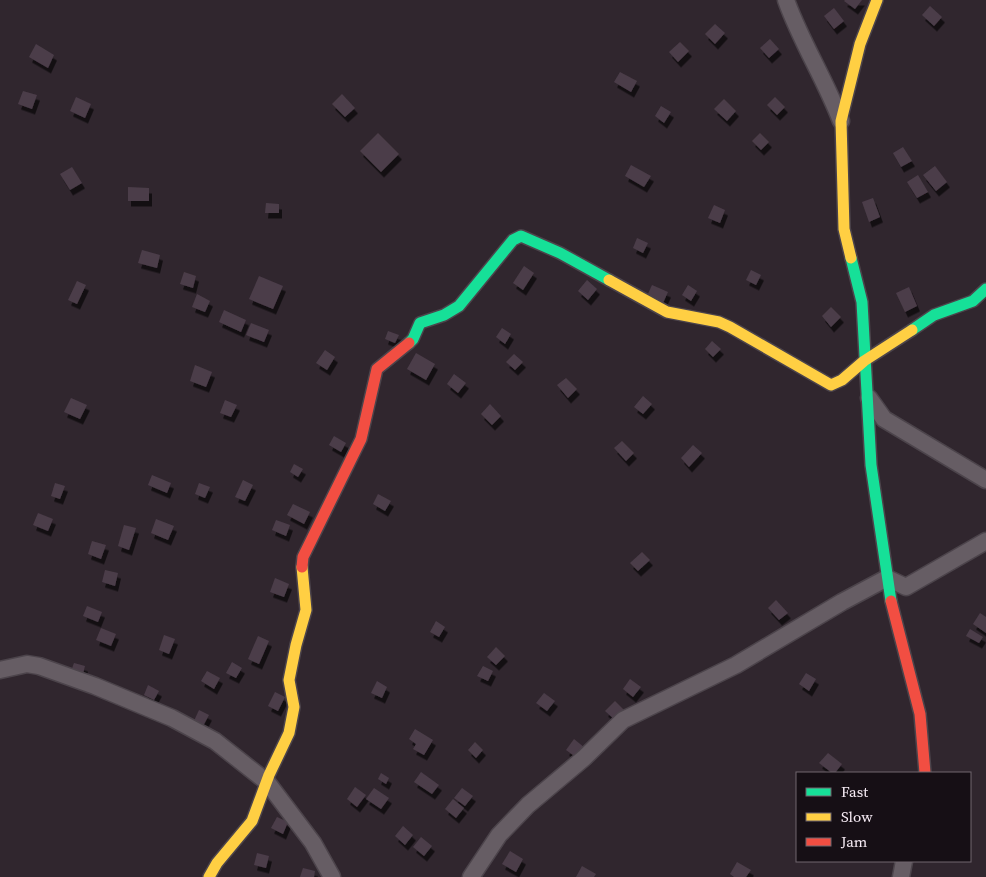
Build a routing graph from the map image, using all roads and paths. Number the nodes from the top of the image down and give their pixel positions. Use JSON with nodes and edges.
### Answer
{"nodes":[{"id":1,"x":786,"y":0,"type":"edge"},
{"id":2,"x":877,"y":0,"type":"edge"},
{"id":3,"x":841,"y":121,"type":"junction"},
{"id":4,"x":986,"y":289,"type":"edge"},
{"id":5,"x":864,"y":361,"type":"junction"},
{"id":6,"x":865,"y":391,"type":"junction"},
{"id":7,"x":986,"y":480,"type":"edge"},
{"id":8,"x":986,"y":541,"type":"edge"},
{"id":9,"x":887,"y":578,"type":"junction"},
{"id":10,"x":0,"y":670,"type":"edge"},
{"id":11,"x":925,"y":772,"type":"edge"},
{"id":12,"x":267,"y":782,"type":"junction"},
{"id":13,"x":904,"y":862,"type":"edge"},
{"id":14,"x":209,"y":877,"type":"edge"},
{"id":15,"x":332,"y":877,"type":"edge"},
{"id":16,"x":471,"y":877,"type":"edge"},
{"id":17,"x":901,"y":877,"type":"edge"}],
"edges":[{"from":1,"to":3,"type":"street"},
{"from":2,"to":3,"type":"street"},
{"from":3,"to":5,"type":"street"},
{"from":4,"to":5,"type":"street"},
{"from":5,"to":6,"type":"street"},
{"from":5,"to":12,"type":"street"},
{"from":6,"to":7,"type":"street"},
{"from":6,"to":9,"type":"street"},
{"from":8,"to":9,"type":"street"},
{"from":9,"to":11,"type":"street"},
{"from":9,"to":16,"type":"street"},
{"from":10,"to":12,"type":"street"},
{"from":12,"to":14,"type":"street"},
{"from":12,"to":15,"type":"street"},
{"from":13,"to":17,"type":"street"}]}
